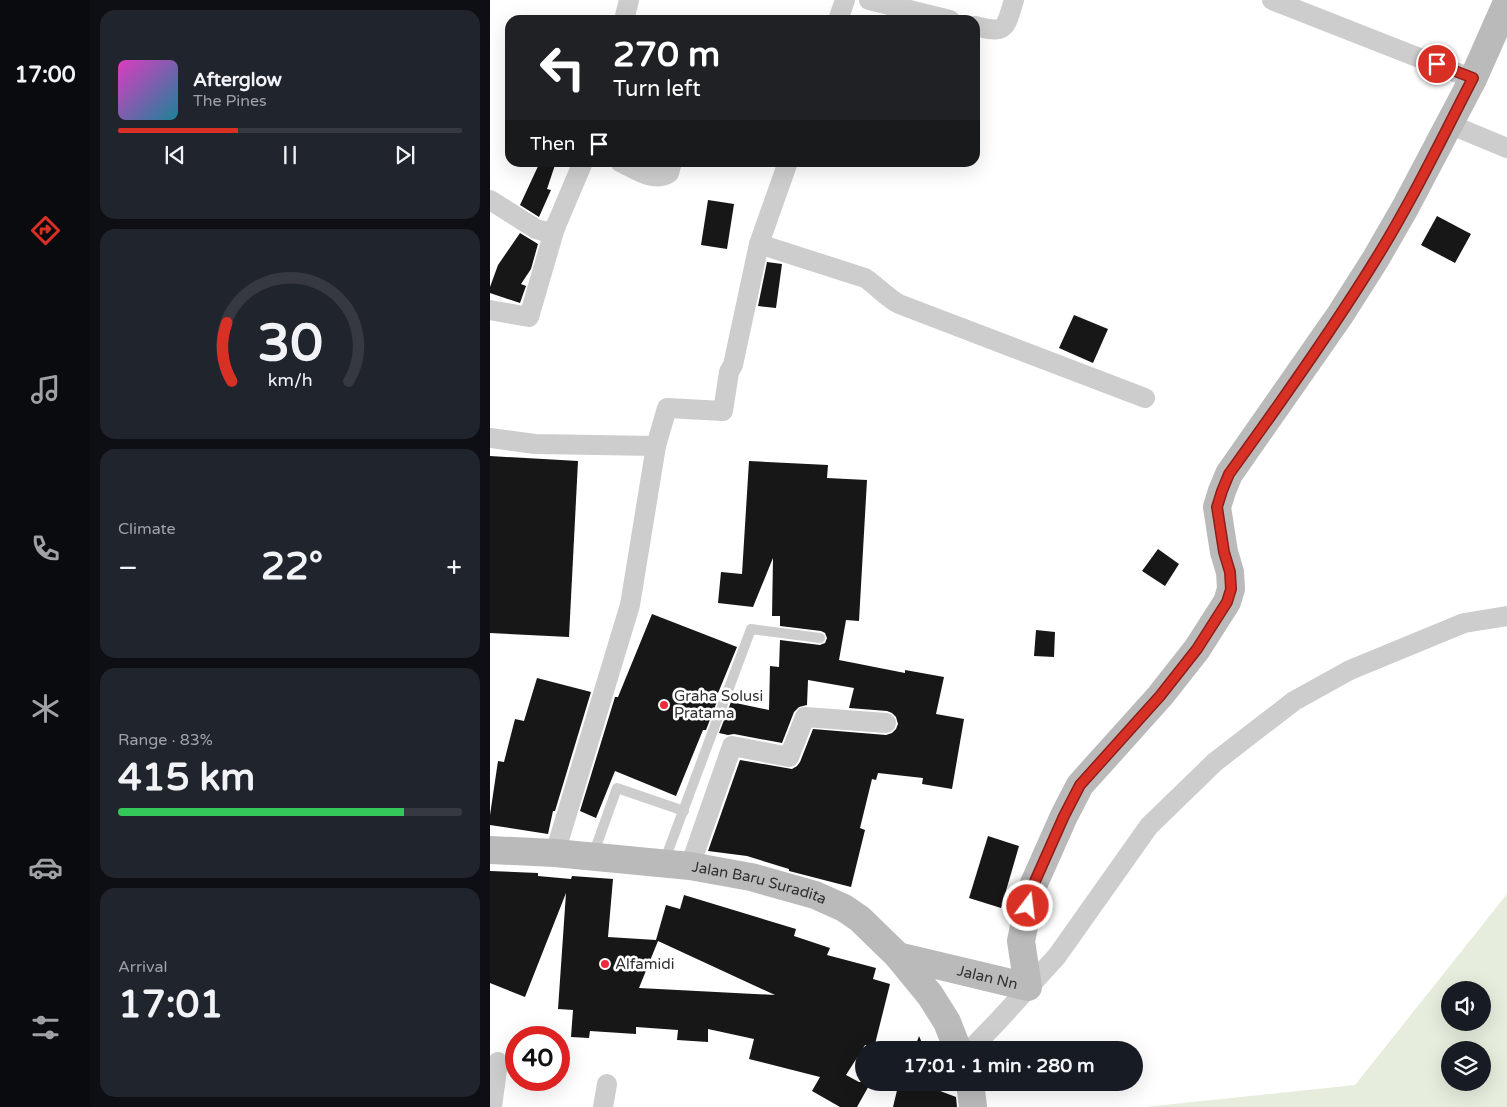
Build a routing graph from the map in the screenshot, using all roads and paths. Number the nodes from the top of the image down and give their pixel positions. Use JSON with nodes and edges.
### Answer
{"nodes":[{"id":1,"x":629,"y":0,"type":"edge"},
{"id":2,"x":845,"y":0,"type":"edge"},
{"id":3,"x":869,"y":0,"type":"edge"},
{"id":4,"x":1014,"y":0,"type":"edge"},
{"id":5,"x":1272,"y":0,"type":"edge"},
{"id":6,"x":1507,"y":2,"type":"edge"},
{"id":7,"x":625,"y":15,"type":"edge"},
{"id":8,"x":840,"y":15,"type":"edge"},
{"id":9,"x":930,"y":15,"type":"edge"},
{"id":10,"x":980,"y":27,"type":"edge"},
{"id":11,"x":1473,"y":78,"type":"junction"},
{"id":12,"x":1449,"y":124,"type":"junction"},
{"id":13,"x":1507,"y":148,"type":"edge"},
{"id":14,"x":581,"y":167,"type":"edge"},
{"id":15,"x":630,"y":167,"type":"edge"},
{"id":16,"x":671,"y":167,"type":"edge"},
{"id":17,"x":786,"y":167,"type":"edge"},
{"id":18,"x":490,"y":200,"type":"edge"},
{"id":19,"x":555,"y":228,"type":"junction"},
{"id":20,"x":759,"y":244,"type":"junction"},
{"id":21,"x":490,"y":310,"type":"edge"},
{"id":22,"x":1145,"y":398,"type":"dead end"},
{"id":23,"x":490,"y":438,"type":"edge"},
{"id":24,"x":656,"y":446,"type":"junction"},
{"id":25,"x":1507,"y":616,"type":"edge"},
{"id":26,"x":820,"y":638,"type":"dead end"},
{"id":27,"x":886,"y":723,"type":"dead end"},
{"id":28,"x":684,"y":811,"type":"junction"},
{"id":29,"x":490,"y":850,"type":"edge"},
{"id":30,"x":555,"y":853,"type":"junction"},
{"id":31,"x":592,"y":856,"type":"junction"},
{"id":32,"x":677,"y":864,"type":"junction"},
{"id":33,"x":898,"y":956,"type":"junction"},
{"id":34,"x":1028,"y":987,"type":"junction"},
{"id":35,"x":954,"y":1041,"type":"edge"},
{"id":36,"x":979,"y":1041,"type":"edge"},
{"id":37,"x":498,"y":1062,"type":"dead end"},
{"id":38,"x":607,"y":1084,"type":"dead end"},
{"id":39,"x":971,"y":1091,"type":"edge"},
{"id":40,"x":492,"y":1107,"type":"edge"},
{"id":41,"x":603,"y":1107,"type":"edge"},
{"id":42,"x":973,"y":1107,"type":"edge"}],
"edges":[{"from":1,"to":7,"type":"street"},
{"from":2,"to":8,"type":"street"},
{"from":3,"to":9,"type":"street"},
{"from":4,"to":10,"type":"street"},
{"from":5,"to":11,"type":"street"},
{"from":6,"to":11,"type":"street","name":"Jalan Nn"},
{"from":11,"to":12,"type":"street","name":"Jalan Nn"},
{"from":12,"to":13,"type":"street"},
{"from":12,"to":34,"type":"street","name":"Jalan Nn"},
{"from":14,"to":19,"type":"street"},
{"from":15,"to":16,"type":"street"},
{"from":17,"to":20,"type":"street"},
{"from":18,"to":19,"type":"street"},
{"from":19,"to":21,"type":"street"},
{"from":20,"to":22,"type":"street"},
{"from":20,"to":24,"type":"street"},
{"from":23,"to":24,"type":"street"},
{"from":24,"to":30,"type":"street"},
{"from":25,"to":34,"type":"street"},
{"from":26,"to":28,"type":"lane"},
{"from":27,"to":32,"type":"street"},
{"from":28,"to":31,"type":"lane"},
{"from":28,"to":32,"type":"lane"},
{"from":29,"to":30,"type":"street","name":"Jalan Baru Suradita"},
{"from":30,"to":31,"type":"street","name":"Jalan Baru Suradita"},
{"from":31,"to":32,"type":"street","name":"Jalan Baru Suradita"},
{"from":32,"to":33,"type":"street","name":"Jalan Baru Suradita"},
{"from":33,"to":34,"type":"street","name":"Jalan Nn"},
{"from":33,"to":35,"type":"street","name":"Jalan Baru Suradita"},
{"from":34,"to":36,"type":"street"},
{"from":37,"to":40,"type":"street"},
{"from":38,"to":41,"type":"street"},
{"from":39,"to":42,"type":"street"}]}
